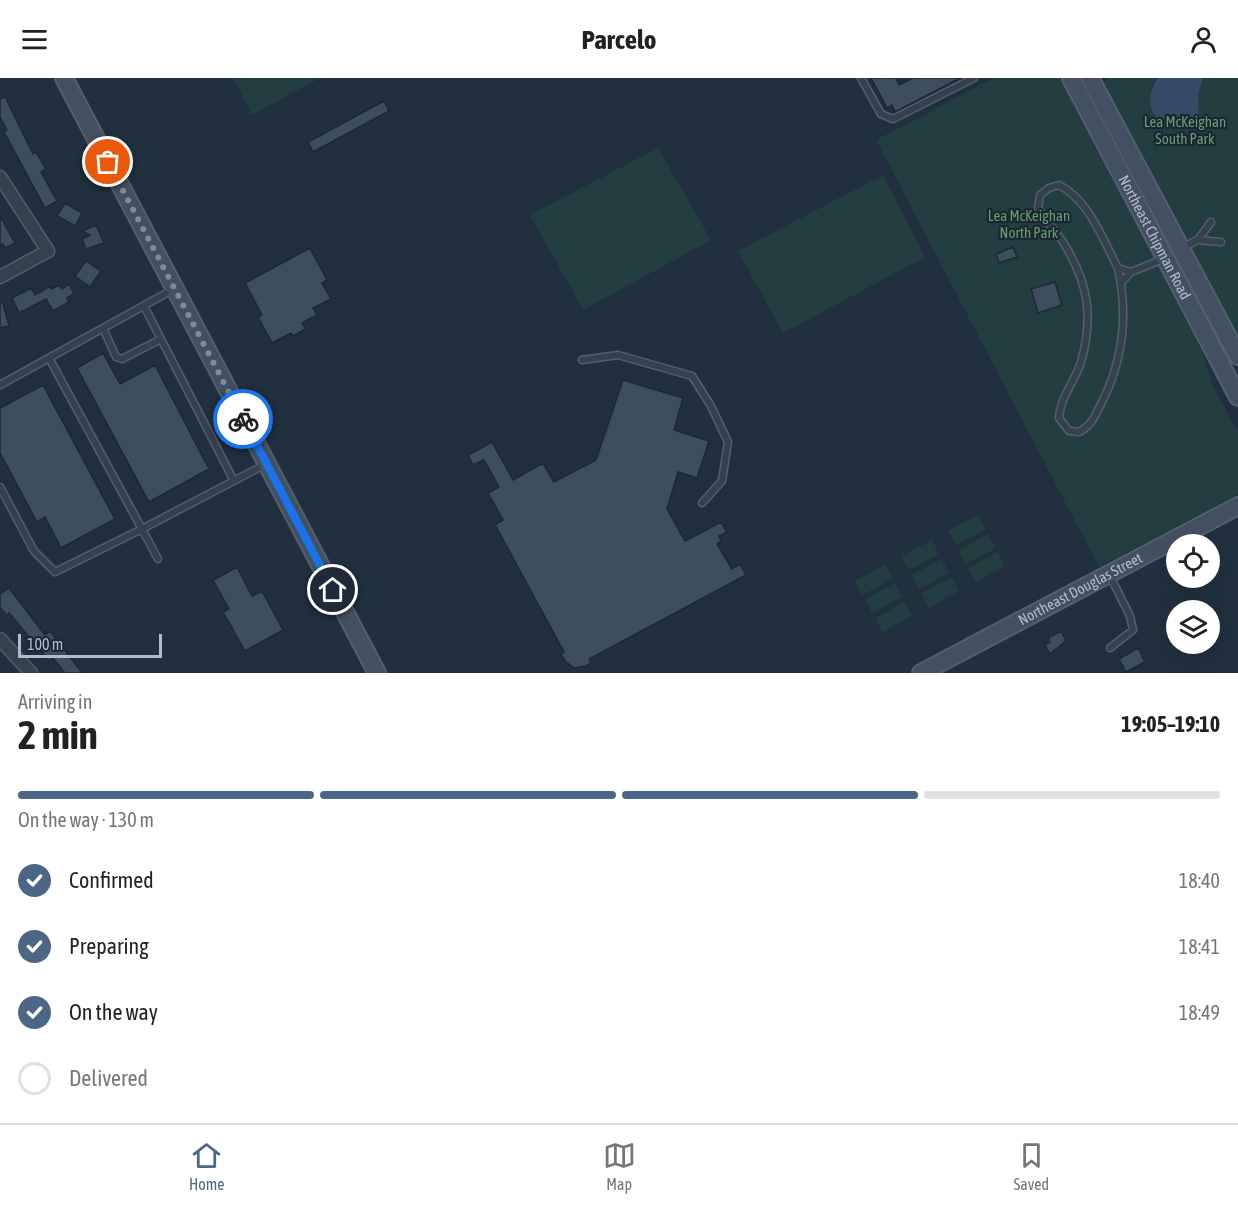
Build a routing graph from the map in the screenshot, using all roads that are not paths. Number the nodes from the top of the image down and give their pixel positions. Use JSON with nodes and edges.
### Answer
{"nodes":[{"id":1,"x":64,"y":78,"type":"edge"},
{"id":2,"x":861,"y":78,"type":"edge"},
{"id":3,"x":974,"y":78,"type":"edge"},
{"id":4,"x":1071,"y":78,"type":"edge"},
{"id":5,"x":1090,"y":78,"type":"edge"},
{"id":6,"x":0,"y":177,"type":"edge"},
{"id":7,"x":1211,"y":222,"type":"dead end"},
{"id":8,"x":1197,"y":240,"type":"junction"},
{"id":9,"x":1221,"y":242,"type":"dead end"},
{"id":10,"x":1181,"y":249,"type":"junction"},
{"id":11,"x":1165,"y":258,"type":"junction"},
{"id":12,"x":1118,"y":268,"type":"junction"},
{"id":13,"x":1131,"y":272,"type":"junction"},
{"id":14,"x":0,"y":277,"type":"edge"},
{"id":15,"x":1121,"y":283,"type":"junction"},
{"id":16,"x":175,"y":289,"type":"junction"},
{"id":17,"x":144,"y":306,"type":"junction"},
{"id":18,"x":103,"y":328,"type":"junction"},
{"id":19,"x":161,"y":339,"type":"junction"},
{"id":20,"x":1238,"y":356,"type":"edge"},
{"id":21,"x":50,"y":358,"type":"junction"},
{"id":22,"x":582,"y":360,"type":"dead end"},
{"id":23,"x":0,"y":385,"type":"edge"},
{"id":24,"x":1238,"y":397,"type":"edge"},
{"id":25,"x":267,"y":464,"type":"junction"},
{"id":26,"x":234,"y":481,"type":"junction"},
{"id":27,"x":0,"y":487,"type":"edge"},
{"id":28,"x":702,"y":503,"type":"dead end"},
{"id":29,"x":1238,"y":506,"type":"edge"},
{"id":30,"x":142,"y":529,"type":"junction"},
{"id":31,"x":158,"y":559,"type":"dead end"},
{"id":32,"x":1110,"y":575,"type":"junction"},
{"id":33,"x":0,"y":639,"type":"edge"},
{"id":34,"x":1110,"y":648,"type":"dead end"},
{"id":35,"x":31,"y":673,"type":"edge"},
{"id":36,"x":377,"y":673,"type":"edge"},
{"id":37,"x":921,"y":673,"type":"edge"}],
"edges":[{"from":1,"to":16,"type":"main road"},
{"from":2,"to":3,"type":"lane"},
{"from":4,"to":11,"type":"main road","name":"Northeast Chipman Road"},
{"from":5,"to":10,"type":"main road","name":"Northeast Chipman Road"},
{"from":6,"to":14,"type":"street"},
{"from":7,"to":8,"type":"lane"},
{"from":8,"to":9,"type":"lane"},
{"from":8,"to":10,"type":"lane"},
{"from":10,"to":11,"type":"lane"},
{"from":10,"to":20,"type":"main road","name":"Northeast Chipman Road"},
{"from":11,"to":13,"type":"lane"},
{"from":11,"to":24,"type":"main road","name":"Northeast Chipman Road"},
{"from":12,"to":13,"type":"lane"},
{"from":12,"to":15,"type":"lane"},
{"from":12,"to":15,"type":"lane"},
{"from":13,"to":15,"type":"lane"},
{"from":16,"to":17,"type":"lane"},
{"from":16,"to":25,"type":"main road"},
{"from":17,"to":18,"type":"lane"},
{"from":17,"to":19,"type":"lane"},
{"from":18,"to":19,"type":"lane"},
{"from":18,"to":21,"type":"lane"},
{"from":19,"to":26,"type":"lane"},
{"from":21,"to":23,"type":"lane"},
{"from":21,"to":30,"type":"lane"},
{"from":22,"to":28,"type":"lane"},
{"from":25,"to":26,"type":"lane"},
{"from":25,"to":36,"type":"main road"},
{"from":26,"to":30,"type":"lane"},
{"from":27,"to":30,"type":"lane"},
{"from":29,"to":32,"type":"main road","name":"Northeast Douglas Street"},
{"from":30,"to":31,"type":"lane"},
{"from":32,"to":34,"type":"lane"},
{"from":32,"to":37,"type":"main road","name":"Northeast Douglas Street"},
{"from":33,"to":35,"type":"street"}]}
